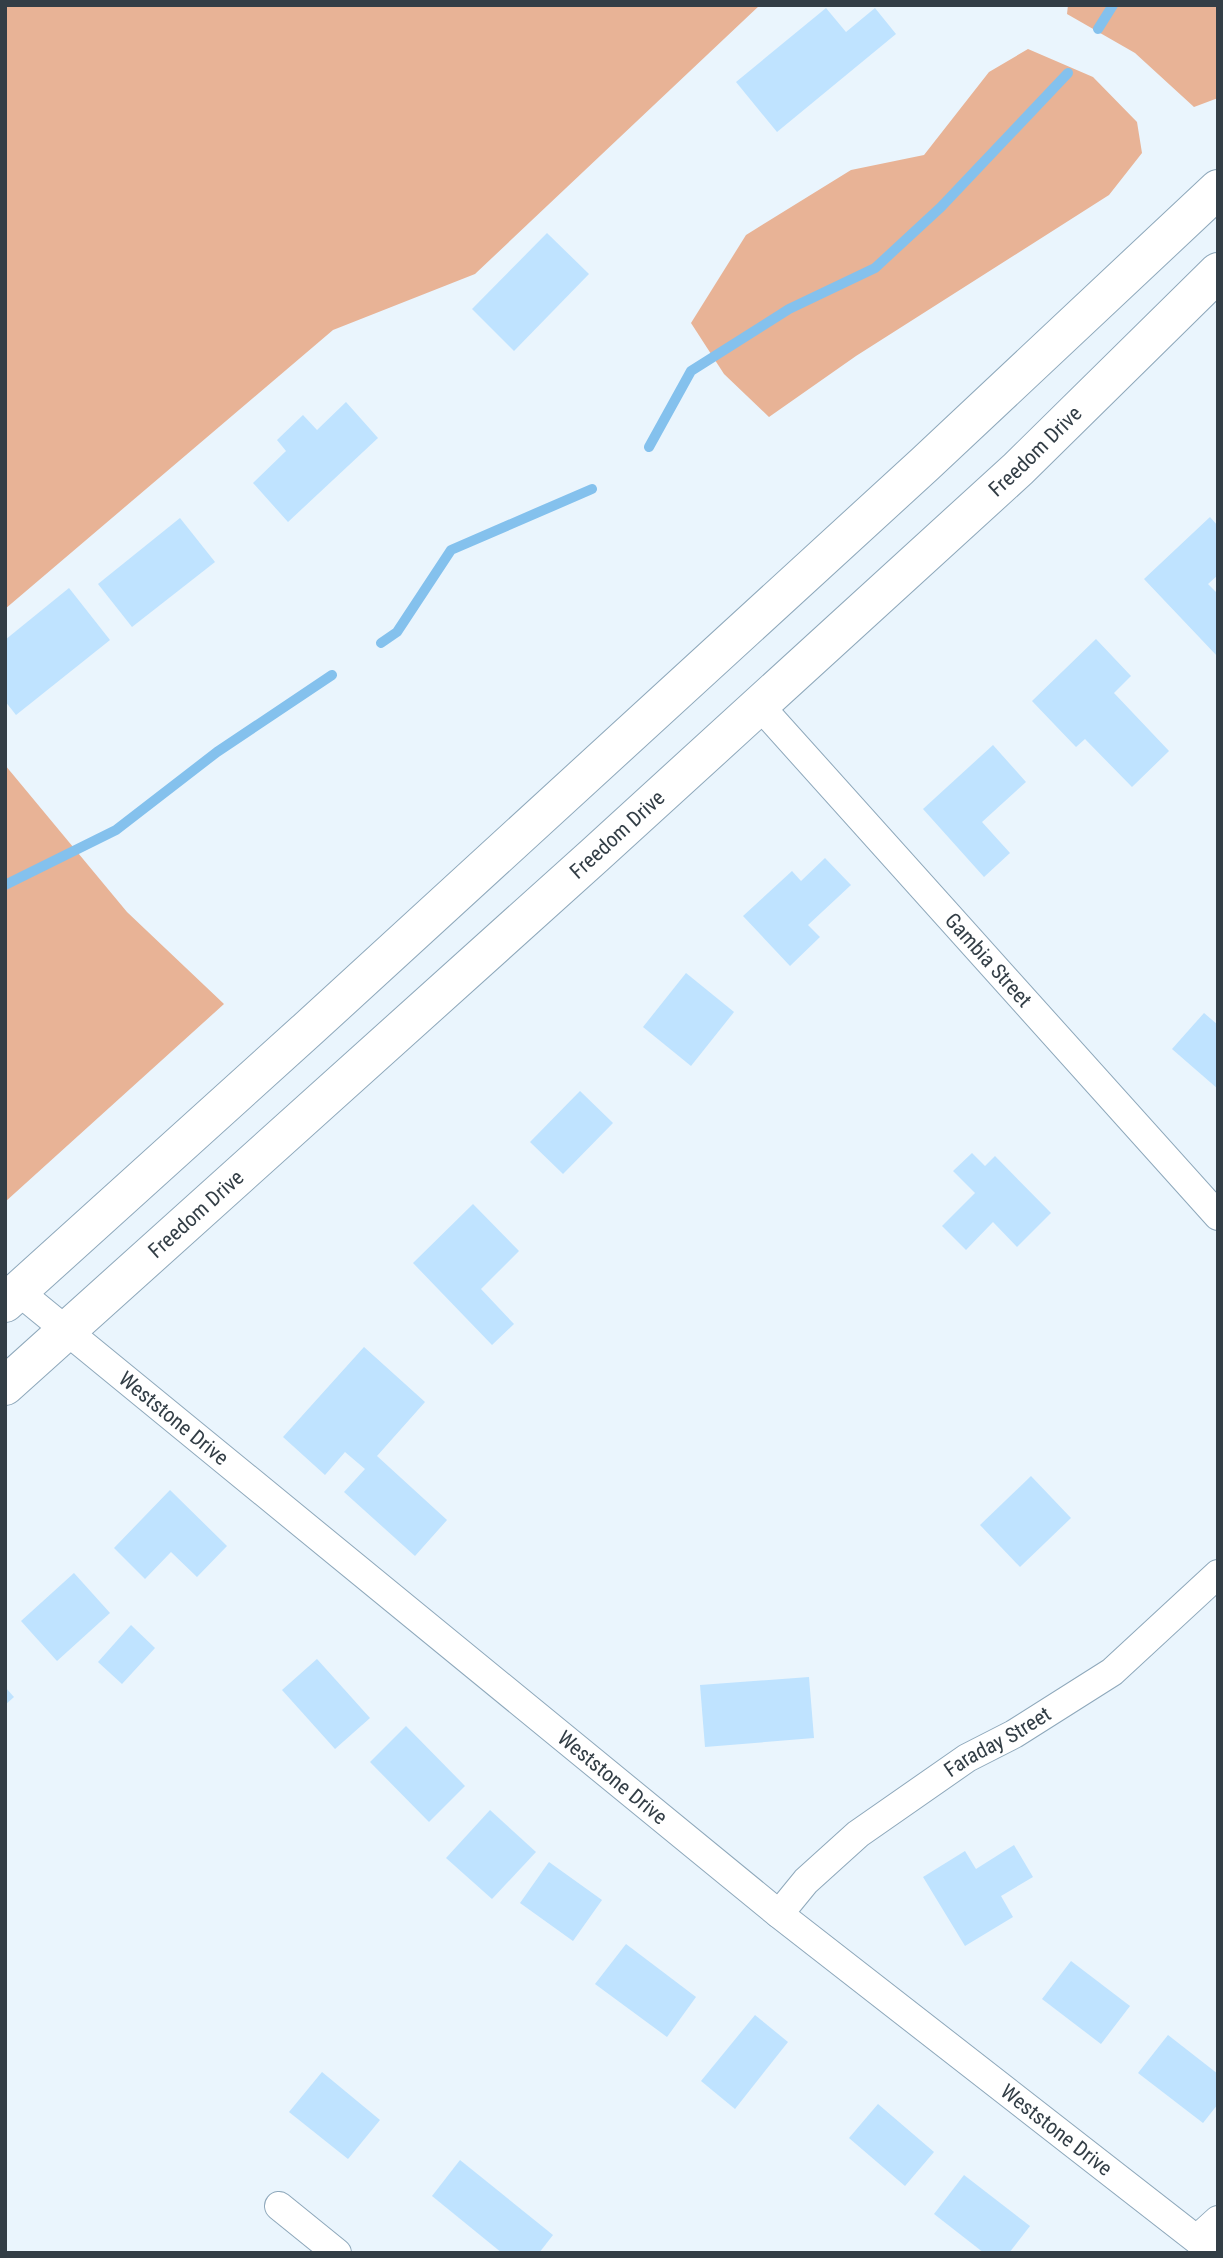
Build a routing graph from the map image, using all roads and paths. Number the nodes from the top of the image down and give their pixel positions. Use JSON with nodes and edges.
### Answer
{"nodes":[{"id":1,"x":1218,"y":189,"type":"edge"},
{"id":2,"x":1218,"y":272,"type":"edge"},
{"id":3,"x":759,"y":705,"type":"junction"},
{"id":4,"x":1218,"y":1216,"type":"edge"},
{"id":5,"x":12,"y":1297,"type":"edge"},
{"id":6,"x":66,"y":1331,"type":"junction"},
{"id":7,"x":5,"y":1386,"type":"edge"},
{"id":8,"x":1218,"y":1574,"type":"edge"},
{"id":9,"x":779,"y":1914,"type":"junction"},
{"id":10,"x":279,"y":2206,"type":"dead end"},
{"id":11,"x":1218,"y":2220,"type":"edge"},
{"id":12,"x":1206,"y":2246,"type":"edge"},
{"id":13,"x":337,"y":2253,"type":"edge"}],
"edges":[{"from":1,"to":5,"type":"main road"},
{"from":2,"to":3,"type":"main road","name":"Freedom Drive"},
{"from":3,"to":4,"type":"street","name":"Gambia Street"},
{"from":3,"to":6,"type":"main road","name":"Freedom Drive"},
{"from":5,"to":6,"type":"street","name":"Weststone Drive"},
{"from":6,"to":7,"type":"main road","name":"Freedom Drive"},
{"from":6,"to":9,"type":"street","name":"Weststone Drive"},
{"from":8,"to":9,"type":"street","name":"Faraday Street"},
{"from":9,"to":12,"type":"street","name":"Weststone Drive"},
{"from":10,"to":13,"type":"street"},
{"from":11,"to":12,"type":"street"}]}
